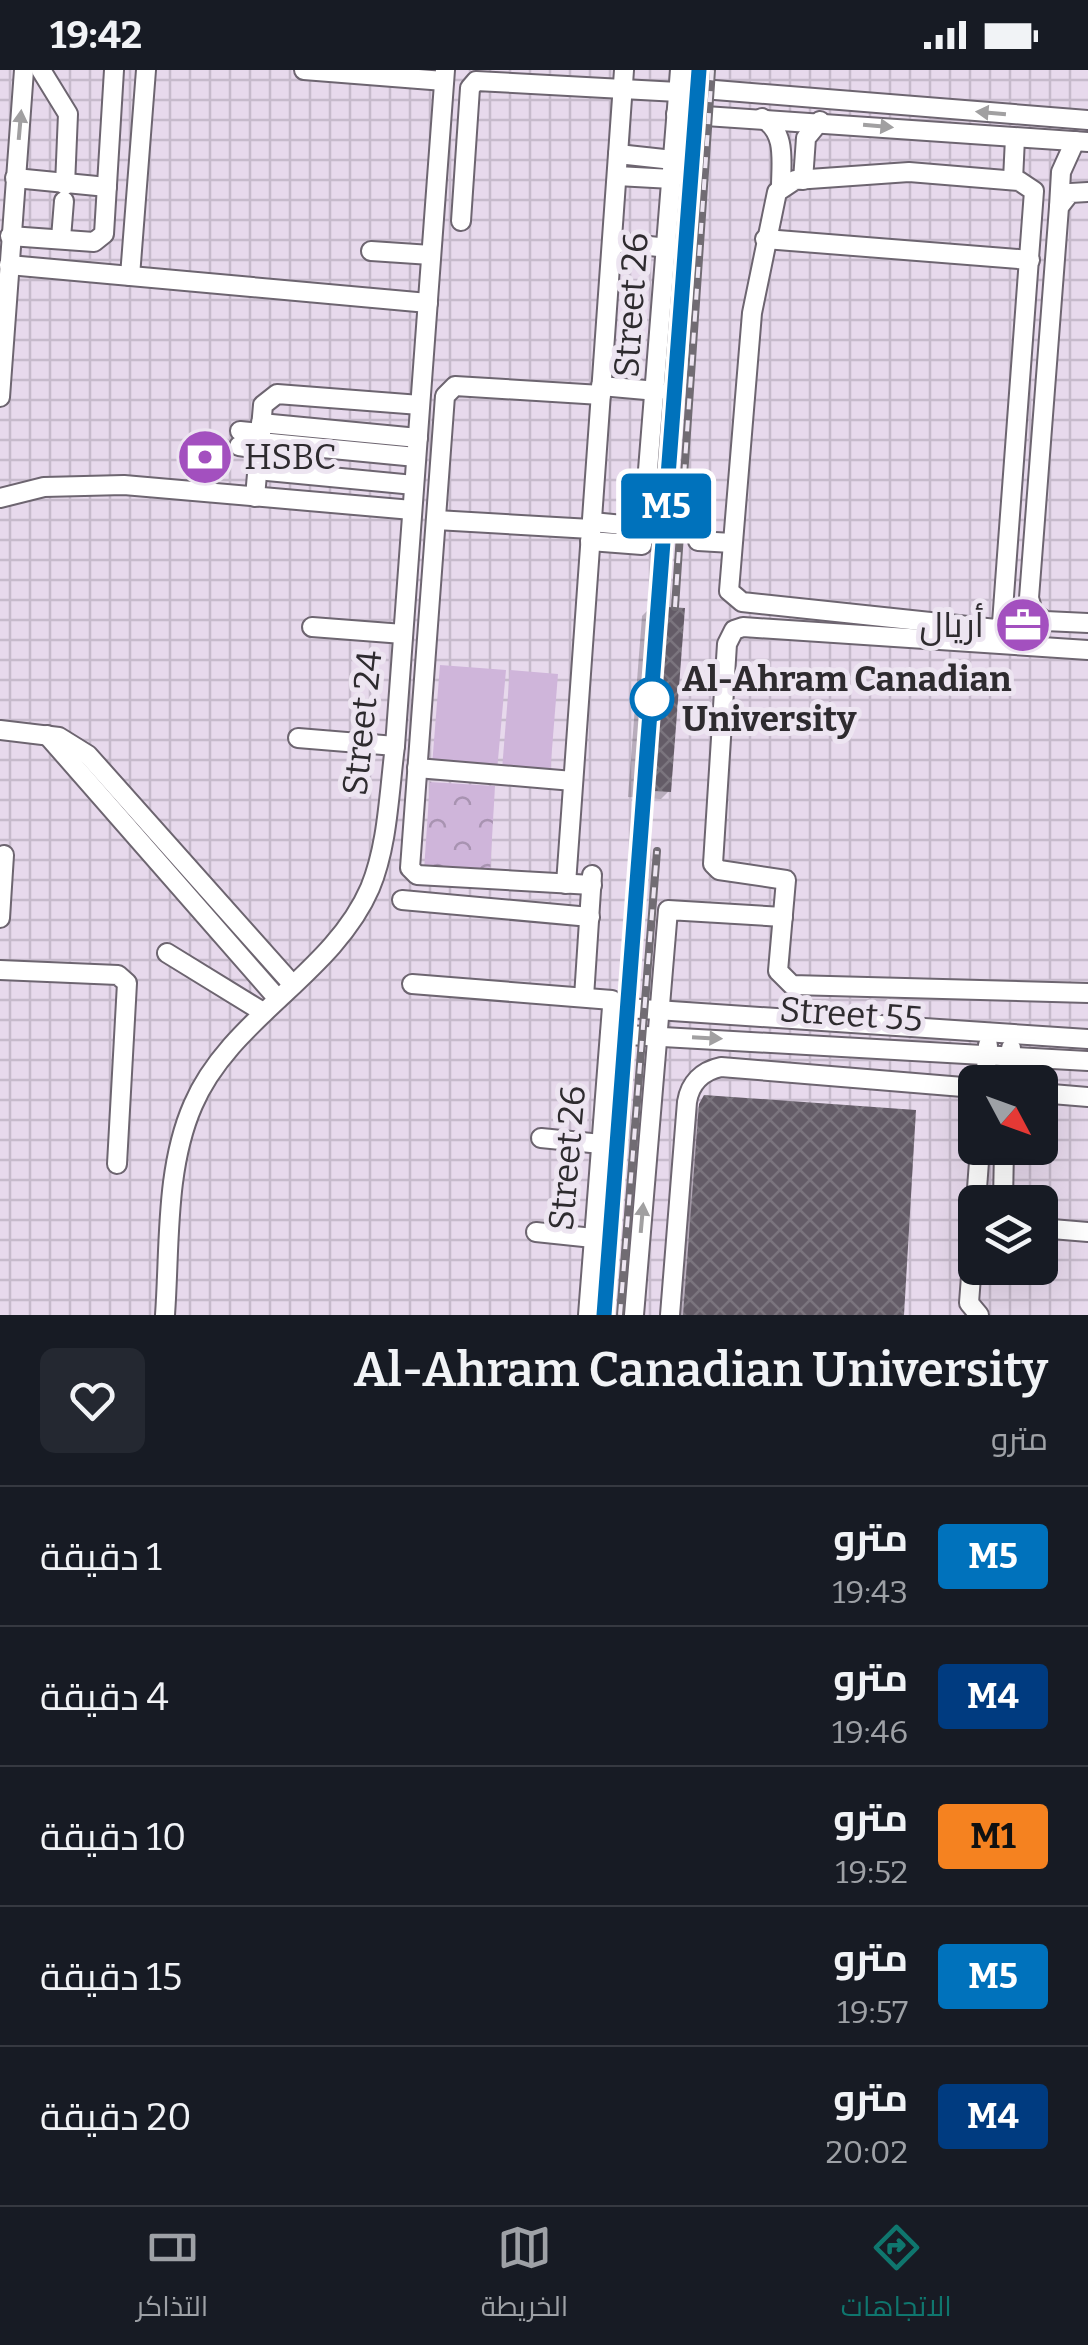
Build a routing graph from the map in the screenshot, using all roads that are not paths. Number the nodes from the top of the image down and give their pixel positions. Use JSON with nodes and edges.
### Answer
{"nodes":[{"id":1,"x":24,"y":70,"type":"edge"},
{"id":2,"x":41,"y":70,"type":"edge"},
{"id":3,"x":114,"y":70,"type":"edge"},
{"id":4,"x":146,"y":70,"type":"edge"},
{"id":5,"x":304,"y":70,"type":"edge"},
{"id":6,"x":445,"y":76,"type":"edge"},
{"id":7,"x":624,"y":79,"type":"edge"},
{"id":8,"x":724,"y":80,"type":"edge"},
{"id":9,"x":679,"y":83,"type":"edge"},
{"id":10,"x":676,"y":114,"type":"junction"},
{"id":11,"x":723,"y":115,"type":"junction"},
{"id":12,"x":762,"y":118,"type":"junction"},
{"id":13,"x":1088,"y":120,"type":"edge"},
{"id":14,"x":820,"y":121,"type":"junction"},
{"id":15,"x":1015,"y":138,"type":"junction"},
{"id":16,"x":1081,"y":141,"type":"edge"},
{"id":17,"x":618,"y":154,"type":"junction"},
{"id":18,"x":673,"y":170,"type":"junction"},
{"id":19,"x":616,"y":176,"type":"junction"},
{"id":20,"x":16,"y":178,"type":"junction"},
{"id":21,"x":802,"y":180,"type":"junction"},
{"id":22,"x":1013,"y":180,"type":"junction"},
{"id":23,"x":107,"y":187,"type":"junction"},
{"id":24,"x":781,"y":187,"type":"junction"},
{"id":25,"x":1088,"y":192,"type":"edge"},
{"id":26,"x":64,"y":193,"type":"junction"},
{"id":27,"x":1058,"y":206,"type":"junction"},
{"id":28,"x":461,"y":221,"type":"dead end"},
{"id":29,"x":10,"y":236,"type":"junction"},
{"id":30,"x":60,"y":238,"type":"junction"},
{"id":31,"x":765,"y":239,"type":"junction"},
{"id":32,"x":612,"y":242,"type":"junction"},
{"id":33,"x":668,"y":248,"type":"junction"},
{"id":34,"x":372,"y":251,"type":"dead end"},
{"id":35,"x":432,"y":255,"type":"junction"},
{"id":36,"x":1030,"y":260,"type":"junction"},
{"id":37,"x":10,"y":265,"type":"junction"},
{"id":38,"x":130,"y":276,"type":"junction"},
{"id":39,"x":428,"y":303,"type":"junction"},
{"id":40,"x":601,"y":391,"type":"junction"},
{"id":41,"x":657,"y":392,"type":"junction"},
{"id":42,"x":0,"y":397,"type":"edge"},
{"id":43,"x":420,"y":405,"type":"junction"},
{"id":44,"x":260,"y":437,"type":"junction"},
{"id":45,"x":240,"y":438,"type":"dead end"},
{"id":46,"x":417,"y":447,"type":"junction"},
{"id":47,"x":257,"y":470,"type":"junction"},
{"id":48,"x":414,"y":486,"type":"junction"},
{"id":49,"x":254,"y":496,"type":"junction"},
{"id":50,"x":0,"y":498,"type":"edge"},
{"id":51,"x":412,"y":510,"type":"junction"},
{"id":52,"x":436,"y":520,"type":"junction"},
{"id":53,"x":591,"y":531,"type":"junction"},
{"id":54,"x":698,"y":541,"type":"dead end"},
{"id":55,"x":732,"y":543,"type":"junction"},
{"id":56,"x":1088,"y":624,"type":"edge"},
{"id":57,"x":312,"y":627,"type":"dead end"},
{"id":58,"x":403,"y":634,"type":"junction"},
{"id":59,"x":1088,"y":650,"type":"edge"},
{"id":60,"x":0,"y":730,"type":"edge"},
{"id":61,"x":47,"y":735,"type":"junction"},
{"id":62,"x":298,"y":738,"type":"dead end"},
{"id":63,"x":395,"y":746,"type":"junction"},
{"id":64,"x":417,"y":768,"type":"junction"},
{"id":65,"x":573,"y":781,"type":"junction"},
{"id":66,"x":4,"y":856,"type":"dead end"},
{"id":67,"x":566,"y":884,"type":"junction"},
{"id":68,"x":402,"y":900,"type":"dead end"},
{"id":69,"x":782,"y":917,"type":"junction"},
{"id":70,"x":0,"y":918,"type":"edge"},
{"id":71,"x":590,"y":918,"type":"junction"},
{"id":72,"x":167,"y":953,"type":"dead end"},
{"id":73,"x":0,"y":970,"type":"edge"},
{"id":74,"x":412,"y":984,"type":"dead end"},
{"id":75,"x":293,"y":985,"type":"junction"},
{"id":76,"x":1088,"y":992,"type":"edge"},
{"id":77,"x":584,"y":998,"type":"junction"},
{"id":78,"x":612,"y":1003,"type":"junction"},
{"id":79,"x":271,"y":1006,"type":"junction"},
{"id":80,"x":659,"y":1008,"type":"junction"},
{"id":81,"x":610,"y":1034,"type":"junction"},
{"id":82,"x":658,"y":1035,"type":"junction"},
{"id":83,"x":988,"y":1035,"type":"junction"},
{"id":84,"x":1012,"y":1036,"type":"junction"},
{"id":85,"x":1088,"y":1040,"type":"edge"},
{"id":86,"x":987,"y":1055,"type":"junction"},
{"id":87,"x":1010,"y":1056,"type":"junction"},
{"id":88,"x":1088,"y":1061,"type":"edge"},
{"id":89,"x":986,"y":1065,"type":"edge"},
{"id":90,"x":1010,"y":1065,"type":"edge"},
{"id":91,"x":958,"y":1087,"type":"edge"},
{"id":92,"x":1058,"y":1094,"type":"edge"},
{"id":93,"x":1088,"y":1097,"type":"edge"},
{"id":94,"x":541,"y":1138,"type":"dead end"},
{"id":95,"x":601,"y":1144,"type":"junction"},
{"id":96,"x":117,"y":1164,"type":"dead end"},
{"id":97,"x":1058,"y":1230,"type":"edge"},
{"id":98,"x":536,"y":1232,"type":"dead end"},
{"id":99,"x":1088,"y":1232,"type":"edge"},
{"id":100,"x":593,"y":1238,"type":"junction"},
{"id":101,"x":971,"y":1285,"type":"edge"},
{"id":102,"x":165,"y":1315,"type":"edge"},
{"id":103,"x":588,"y":1315,"type":"edge"},
{"id":104,"x":634,"y":1315,"type":"edge"},
{"id":105,"x":670,"y":1315,"type":"edge"},
{"id":106,"x":979,"y":1315,"type":"edge"}],
"edges":[{"from":20,"to":1,"type":"street","one_way":true},
{"from":2,"to":26,"type":"street"},
{"from":3,"to":23,"type":"street"},
{"from":4,"to":38,"type":"street"},
{"from":5,"to":6,"type":"street"},
{"from":6,"to":35,"type":"street","name":"Street 24"},
{"from":7,"to":9,"type":"street"},
{"from":7,"to":17,"type":"street"},
{"from":7,"to":28,"type":"street"},
{"from":8,"to":9,"type":"street"},
{"from":8,"to":11,"type":"street"},
{"from":13,"to":8,"type":"street","one_way":true},
{"from":9,"to":10,"type":"street","name":"Street 26"},
{"from":10,"to":11,"type":"street"},
{"from":10,"to":18,"type":"street","name":"Street 26"},
{"from":11,"to":12,"type":"street"},
{"from":12,"to":14,"type":"street"},
{"from":12,"to":24,"type":"street"},
{"from":14,"to":15,"type":"street","one_way":true},
{"from":14,"to":21,"type":"street"},
{"from":15,"to":16,"type":"street"},
{"from":15,"to":22,"type":"street"},
{"from":16,"to":27,"type":"street"},
{"from":17,"to":18,"type":"street"},
{"from":17,"to":19,"type":"street"},
{"from":18,"to":19,"type":"street"},
{"from":18,"to":33,"type":"street","name":"Street 26"},
{"from":19,"to":32,"type":"street"},
{"from":20,"to":26,"type":"street"},
{"from":20,"to":29,"type":"street"},
{"from":21,"to":22,"type":"street"},
{"from":21,"to":24,"type":"street"},
{"from":22,"to":36,"type":"street"},
{"from":23,"to":26,"type":"street"},
{"from":23,"to":30,"type":"street"},
{"from":24,"to":31,"type":"street"},
{"from":25,"to":27,"type":"street"},
{"from":26,"to":30,"type":"street"},
{"from":27,"to":56,"type":"street"},
{"from":29,"to":30,"type":"street"},
{"from":29,"to":37,"type":"street"},
{"from":31,"to":36,"type":"street"},
{"from":31,"to":55,"type":"street"},
{"from":32,"to":33,"type":"street"},
{"from":32,"to":40,"type":"street"},
{"from":33,"to":41,"type":"street","name":"Street 26"},
{"from":34,"to":35,"type":"street"},
{"from":35,"to":39,"type":"street","name":"Street 24"},
{"from":36,"to":55,"type":"street"},
{"from":37,"to":38,"type":"street"},
{"from":37,"to":42,"type":"street"},
{"from":38,"to":39,"type":"street"},
{"from":39,"to":43,"type":"street","name":"Street 24"},
{"from":40,"to":41,"type":"street"},
{"from":40,"to":52,"type":"street"},
{"from":40,"to":53,"type":"street"},
{"from":41,"to":53,"type":"street","name":"Street 26"},
{"from":43,"to":44,"type":"street"},
{"from":43,"to":46,"type":"street","name":"Street 24"},
{"from":44,"to":45,"type":"street"},
{"from":44,"to":46,"type":"street"},
{"from":44,"to":47,"type":"street"},
{"from":46,"to":48,"type":"street","name":"Street 24"},
{"from":47,"to":48,"type":"street"},
{"from":47,"to":49,"type":"street"},
{"from":48,"to":51,"type":"street","name":"Street 24"},
{"from":49,"to":50,"type":"street"},
{"from":49,"to":51,"type":"street"},
{"from":51,"to":58,"type":"street","name":"Street 24"},
{"from":52,"to":53,"type":"street"},
{"from":52,"to":64,"type":"street"},
{"from":53,"to":65,"type":"street"},
{"from":54,"to":55,"type":"street"},
{"from":57,"to":58,"type":"street"},
{"from":58,"to":63,"type":"street","name":"Street 24"},
{"from":59,"to":69,"type":"street"},
{"from":60,"to":61,"type":"street"},
{"from":61,"to":75,"type":"street"},
{"from":61,"to":79,"type":"street"},
{"from":62,"to":63,"type":"street"},
{"from":63,"to":75,"type":"street","name":"Street 24"},
{"from":64,"to":65,"type":"street"},
{"from":64,"to":67,"type":"street"},
{"from":65,"to":67,"type":"street"},
{"from":66,"to":70,"type":"street"},
{"from":67,"to":71,"type":"street"},
{"from":68,"to":71,"type":"street"},
{"from":69,"to":76,"type":"street"},
{"from":69,"to":80,"type":"street"},
{"from":71,"to":77,"type":"street"},
{"from":72,"to":79,"type":"street"},
{"from":73,"to":96,"type":"street"},
{"from":74,"to":77,"type":"street","name":"Street 55"},
{"from":75,"to":79,"type":"street","name":"Street 24"},
{"from":77,"to":78,"type":"street","name":"Street 55"},
{"from":78,"to":80,"type":"street","name":"Street 55"},
{"from":78,"to":81,"type":"street","name":"Street 26"},
{"from":79,"to":102,"type":"street","name":"Street 24"},
{"from":80,"to":82,"type":"street"},
{"from":80,"to":83,"type":"street","name":"Street 55"},
{"from":81,"to":82,"type":"street","name":"Street 55"},
{"from":81,"to":95,"type":"street","name":"Street 26"},
{"from":82,"to":86,"type":"street","name":"Street 55","one_way":true},
{"from":104,"to":82,"type":"street","one_way":true},
{"from":83,"to":84,"type":"street","name":"Street 55"},
{"from":83,"to":86,"type":"street"},
{"from":84,"to":85,"type":"street","name":"Street 55"},
{"from":84,"to":87,"type":"street"},
{"from":86,"to":87,"type":"street","name":"Street 55"},
{"from":86,"to":89,"type":"street"},
{"from":87,"to":88,"type":"street","name":"Street 55"},
{"from":87,"to":90,"type":"street"},
{"from":91,"to":105,"type":"street"},
{"from":92,"to":93,"type":"street"},
{"from":94,"to":95,"type":"street"},
{"from":95,"to":100,"type":"street","name":"Street 26"},
{"from":97,"to":99,"type":"street"},
{"from":98,"to":100,"type":"street"},
{"from":100,"to":103,"type":"street","name":"Street 26"},
{"from":101,"to":106,"type":"street"}]}
